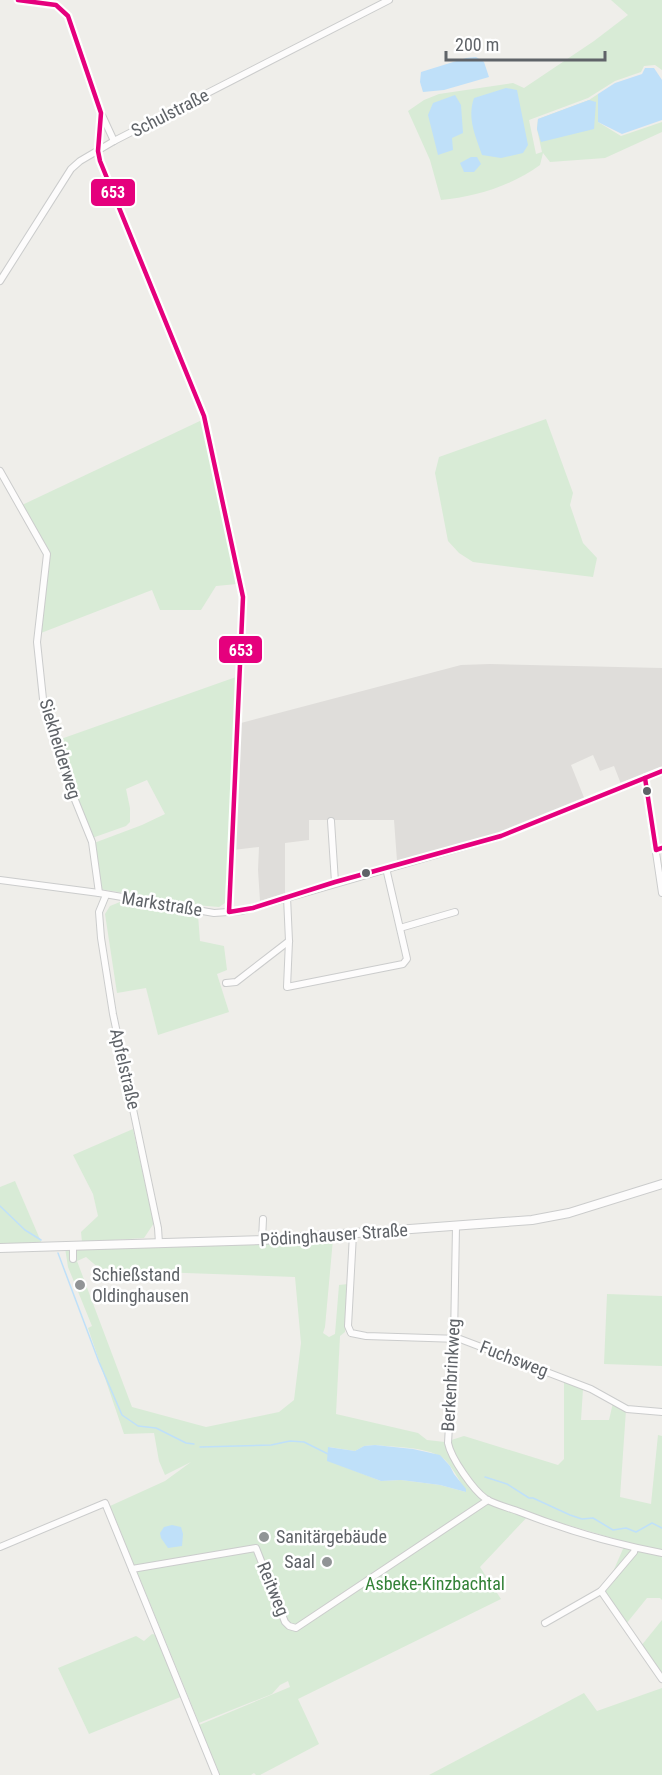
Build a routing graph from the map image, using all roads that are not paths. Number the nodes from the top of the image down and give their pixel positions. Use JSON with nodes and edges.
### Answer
{"nodes":[{"id":1,"x":18,"y":0,"type":"edge"},
{"id":2,"x":389,"y":0,"type":"edge"},
{"id":3,"x":101,"y":113,"type":"junction"},
{"id":4,"x":114,"y":141,"type":"junction"},
{"id":5,"x":98,"y":151,"type":"junction"},
{"id":6,"x":0,"y":281,"type":"edge"},
{"id":7,"x":0,"y":471,"type":"edge"},
{"id":8,"x":662,"y":771,"type":"edge"},
{"id":9,"x":645,"y":778,"type":"junction"},
{"id":10,"x":331,"y":821,"type":"dead end"},
{"id":11,"x":659,"y":849,"type":"edge"},
{"id":12,"x":386,"y":868,"type":"junction"},
{"id":13,"x":0,"y":880,"type":"edge"},
{"id":14,"x":335,"y":882,"type":"junction"},
{"id":15,"x":99,"y":893,"type":"junction"},
{"id":16,"x":662,"y":893,"type":"edge"},
{"id":17,"x":106,"y":895,"type":"junction"},
{"id":18,"x":287,"y":897,"type":"junction"},
{"id":19,"x":229,"y":912,"type":"junction"},
{"id":20,"x":455,"y":912,"type":"dead end"},
{"id":21,"x":400,"y":928,"type":"junction"},
{"id":22,"x":289,"y":941,"type":"junction"},
{"id":23,"x":226,"y":983,"type":"dead end"},
{"id":24,"x":662,"y":1184,"type":"edge"},
{"id":25,"x":263,"y":1219,"type":"dead end"},
{"id":26,"x":456,"y":1226,"type":"junction"},
{"id":27,"x":353,"y":1234,"type":"junction"},
{"id":28,"x":262,"y":1240,"type":"junction"},
{"id":29,"x":159,"y":1243,"type":"junction"},
{"id":30,"x":73,"y":1245,"type":"junction"},
{"id":31,"x":0,"y":1248,"type":"edge"},
{"id":32,"x":73,"y":1259,"type":"dead end"},
{"id":33,"x":454,"y":1339,"type":"junction"},
{"id":34,"x":662,"y":1412,"type":"edge"},
{"id":35,"x":488,"y":1500,"type":"junction"},
{"id":36,"x":0,"y":1547,"type":"edge"},
{"id":37,"x":635,"y":1548,"type":"junction"},
{"id":38,"x":662,"y":1553,"type":"edge"},
{"id":39,"x":132,"y":1569,"type":"junction"},
{"id":40,"x":601,"y":1591,"type":"junction"},
{"id":41,"x":546,"y":1623,"type":"dead end"},
{"id":42,"x":662,"y":1679,"type":"edge"},
{"id":43,"x":216,"y":1775,"type":"edge"}],
"edges":[{"from":1,"to":3,"type":"street"},
{"from":2,"to":4,"type":"street","name":"Schulstraße"},
{"from":3,"to":4,"type":"street"},
{"from":3,"to":5,"type":"street"},
{"from":4,"to":5,"type":"street","name":"Schulstraße"},
{"from":5,"to":6,"type":"street","name":"Schulstraße"},
{"from":5,"to":19,"type":"street"},
{"from":7,"to":15,"type":"street","name":"Siekheiderweg"},
{"from":8,"to":9,"type":"street","name":"Markstraße"},
{"from":9,"to":11,"type":"street"},
{"from":9,"to":12,"type":"street","name":"Markstraße"},
{"from":10,"to":14,"type":"street"},
{"from":11,"to":16,"type":"street"},
{"from":12,"to":14,"type":"street","name":"Markstraße"},
{"from":12,"to":21,"type":"street"},
{"from":13,"to":15,"type":"street","name":"Markstraße"},
{"from":14,"to":18,"type":"street","name":"Markstraße"},
{"from":15,"to":17,"type":"street","name":"Markstraße"},
{"from":17,"to":19,"type":"street","name":"Markstraße"},
{"from":17,"to":29,"type":"street","name":"Apfelstraße"},
{"from":18,"to":19,"type":"street","name":"Markstraße"},
{"from":18,"to":22,"type":"street"},
{"from":20,"to":21,"type":"street"},
{"from":21,"to":22,"type":"street"},
{"from":22,"to":23,"type":"street"},
{"from":24,"to":26,"type":"street","name":"Pödinghauser Straße"},
{"from":25,"to":28,"type":"street"},
{"from":26,"to":27,"type":"street","name":"Pödinghauser Straße"},
{"from":26,"to":33,"type":"street","name":"Berkenbrinkweg"},
{"from":27,"to":28,"type":"street","name":"Pödinghauser Straße"},
{"from":27,"to":33,"type":"street","name":"Fuchsweg"},
{"from":28,"to":29,"type":"street","name":"Pödinghauser Straße"},
{"from":29,"to":30,"type":"street","name":"Pödinghauser Straße"},
{"from":30,"to":31,"type":"street","name":"Pödinghauser Straße"},
{"from":30,"to":32,"type":"street"},
{"from":33,"to":34,"type":"street","name":"Fuchsweg"},
{"from":33,"to":35,"type":"street","name":"Berkenbrinkweg"},
{"from":35,"to":37,"type":"street","name":"Berkenbrinkweg"},
{"from":35,"to":39,"type":"street","name":"Reitweg"},
{"from":36,"to":39,"type":"street"},
{"from":37,"to":38,"type":"street","name":"Berkenbrinkweg"},
{"from":37,"to":40,"type":"street"},
{"from":39,"to":43,"type":"street"},
{"from":40,"to":41,"type":"street"},
{"from":40,"to":42,"type":"street"}]}
